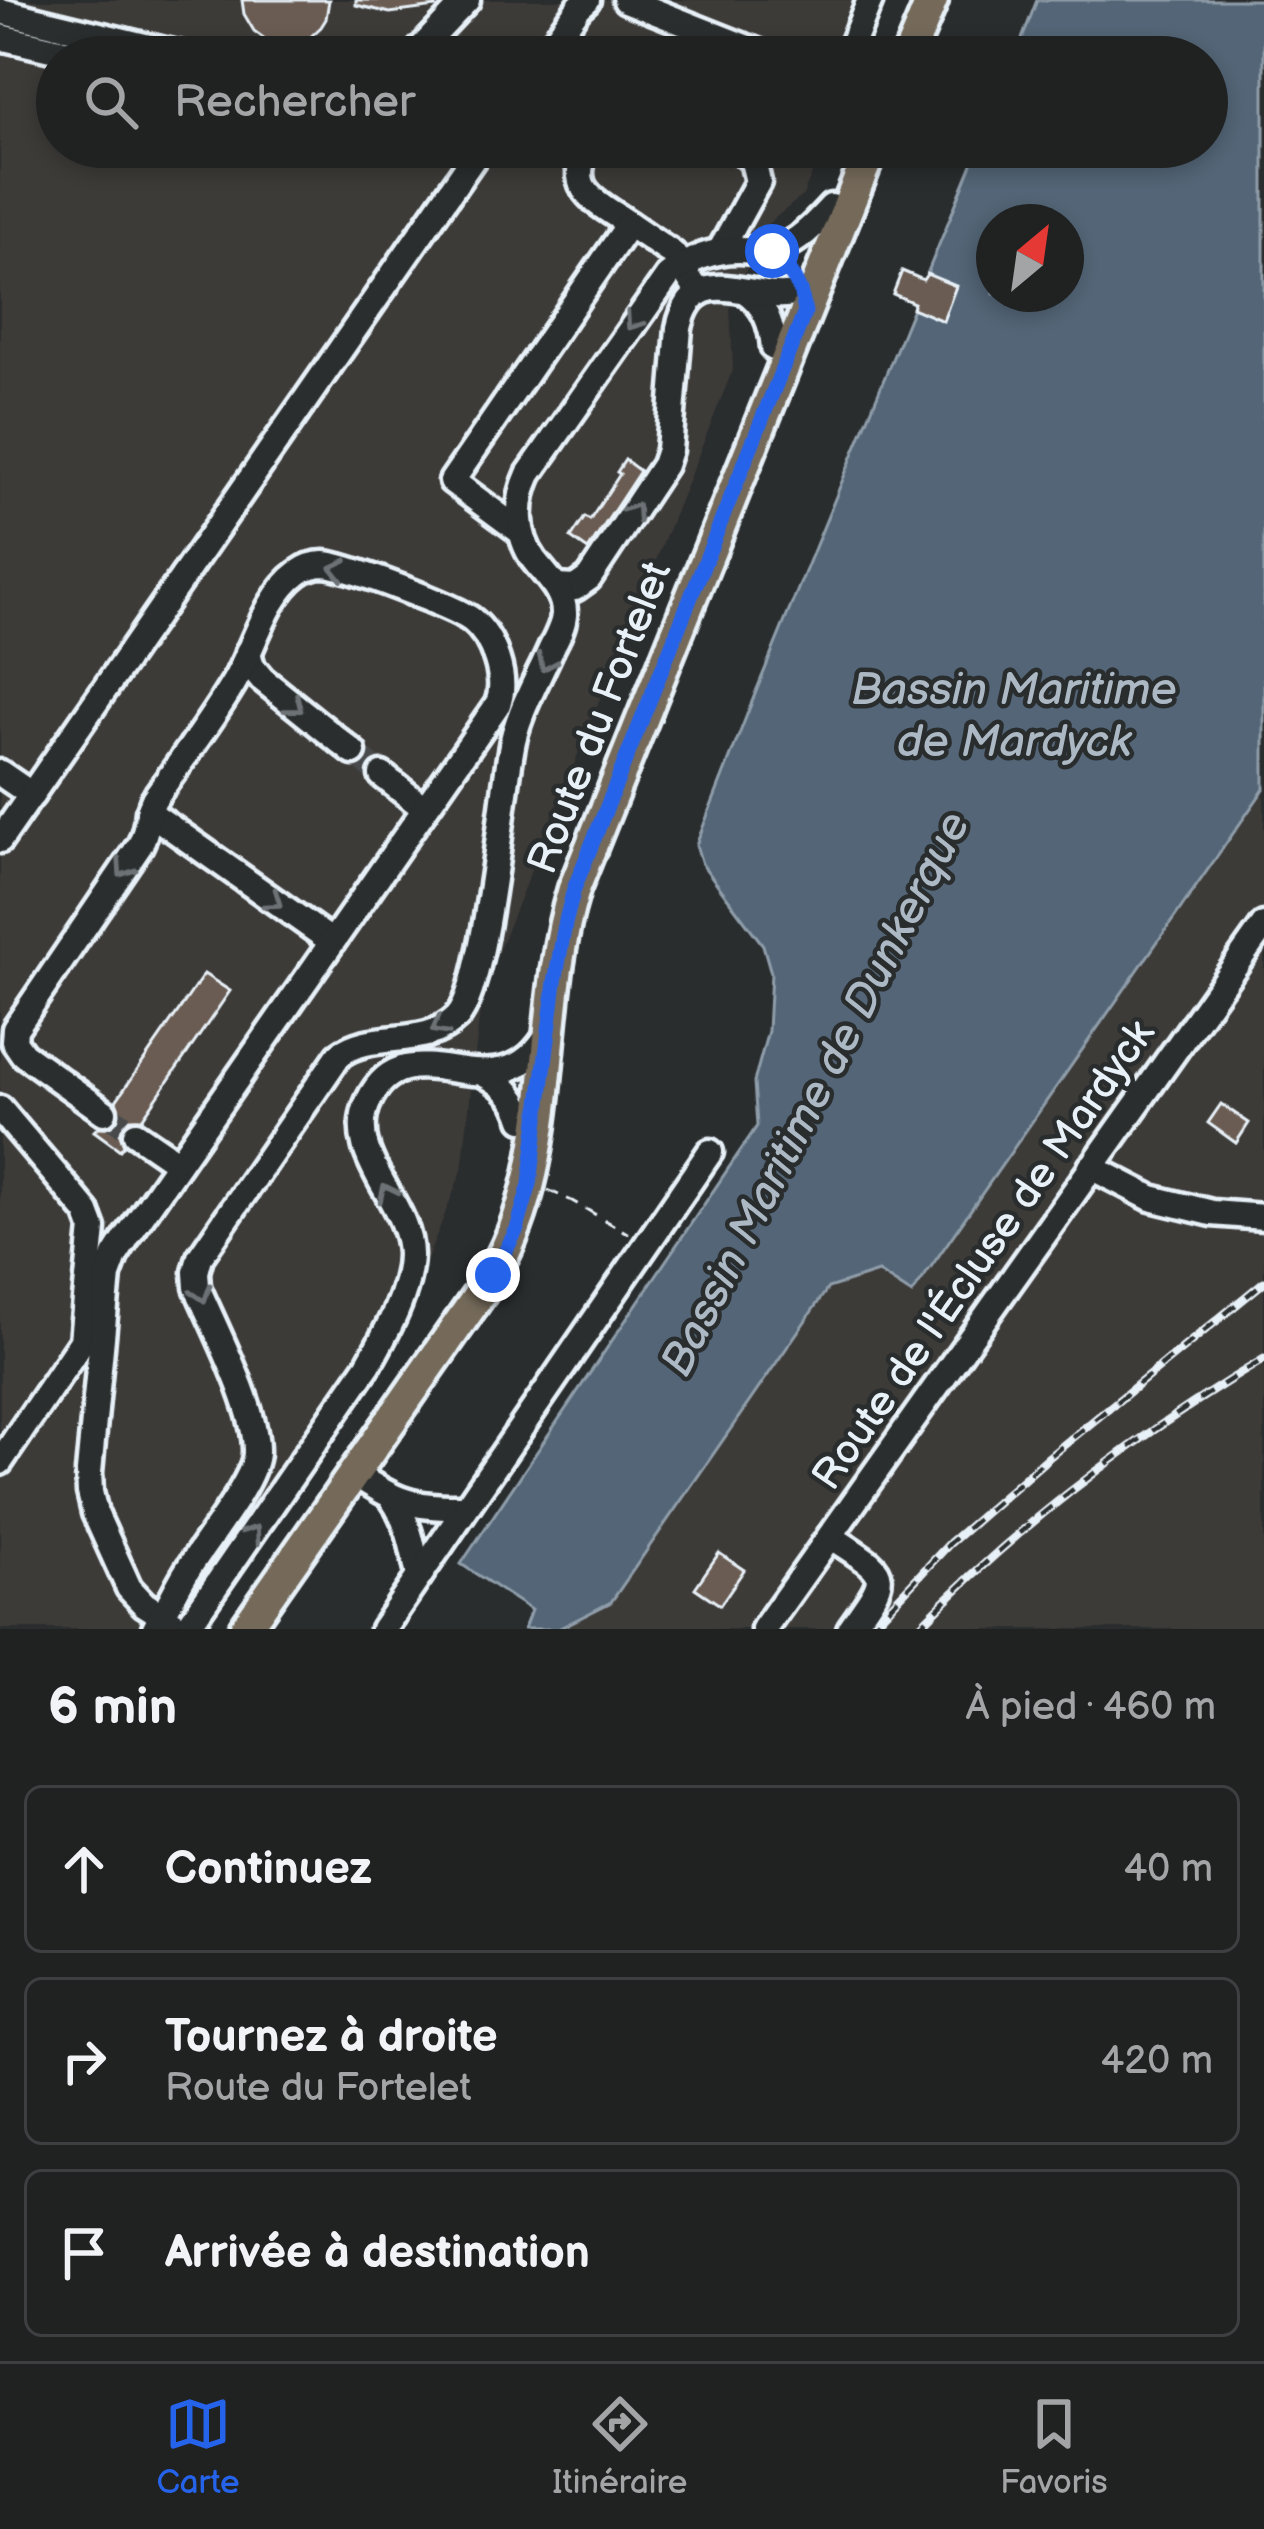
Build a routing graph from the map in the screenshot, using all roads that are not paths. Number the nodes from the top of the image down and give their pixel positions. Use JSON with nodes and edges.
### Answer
{"nodes":[{"id":1,"x":467,"y":0,"type":"edge"},
{"id":2,"x":587,"y":0,"type":"edge"},
{"id":3,"x":626,"y":0,"type":"edge"},
{"id":4,"x":870,"y":0,"type":"edge"},
{"id":5,"x":914,"y":0,"type":"edge"},
{"id":6,"x":932,"y":0,"type":"edge"},
{"id":7,"x":0,"y":11,"type":"edge"},
{"id":8,"x":103,"y":36,"type":"edge"},
{"id":9,"x":433,"y":36,"type":"edge"},
{"id":10,"x":558,"y":36,"type":"edge"},
{"id":11,"x":717,"y":36,"type":"edge"},
{"id":12,"x":856,"y":36,"type":"edge"},
{"id":13,"x":899,"y":36,"type":"edge"},
{"id":14,"x":917,"y":36,"type":"edge"},
{"id":15,"x":0,"y":37,"type":"edge"},
{"id":16,"x":36,"y":45,"type":"edge"},
{"id":17,"x":459,"y":168,"type":"edge"},
{"id":18,"x":580,"y":168,"type":"edge"},
{"id":19,"x":755,"y":168,"type":"edge"},
{"id":20,"x":847,"y":168,"type":"edge"},
{"id":21,"x":862,"y":168,"type":"edge"},
{"id":22,"x":831,"y":207,"type":"junction"},
{"id":23,"x":629,"y":224,"type":"junction"},
{"id":24,"x":720,"y":251,"type":"junction"},
{"id":25,"x":758,"y":252,"type":"junction"},
{"id":26,"x":682,"y":265,"type":"junction"},
{"id":27,"x":742,"y":290,"type":"junction"},
{"id":28,"x":700,"y":293,"type":"junction"},
{"id":29,"x":803,"y":295,"type":"junction"},
{"id":30,"x":774,"y":348,"type":"junction"},
{"id":31,"x":521,"y":532,"type":"junction"},
{"id":32,"x":556,"y":587,"type":"junction"},
{"id":33,"x":248,"y":652,"type":"junction"},
{"id":34,"x":353,"y":752,"type":"tunnel mouth"},
{"id":35,"x":0,"y":773,"type":"edge"},
{"id":36,"x":382,"y":775,"type":"tunnel mouth"},
{"id":37,"x":32,"y":795,"type":"junction"},
{"id":38,"x":424,"y":808,"type":"junction"},
{"id":39,"x":149,"y":812,"type":"junction"},
{"id":40,"x":0,"y":841,"type":"edge"},
{"id":41,"x":1264,"y":925,"type":"edge"},
{"id":42,"x":331,"y":941,"type":"junction"},
{"id":43,"x":540,"y":1045,"type":"junction"},
{"id":44,"x":484,"y":1073,"type":"junction"},
{"id":45,"x":0,"y":1109,"type":"edge"},
{"id":46,"x":104,"y":1112,"type":"tunnel mouth"},
{"id":47,"x":523,"y":1119,"type":"junction"},
{"id":48,"x":136,"y":1134,"type":"tunnel mouth"},
{"id":49,"x":710,"y":1152,"type":"dead end"},
{"id":50,"x":178,"y":1163,"type":"junction"},
{"id":51,"x":1091,"y":1167,"type":"junction"},
{"id":52,"x":1264,"y":1217,"type":"edge"},
{"id":53,"x":456,"y":1327,"type":"junction"},
{"id":54,"x":0,"y":1462,"type":"edge"},
{"id":55,"x":353,"y":1472,"type":"junction"},
{"id":56,"x":392,"y":1498,"type":"junction"},
{"id":57,"x":465,"y":1507,"type":"junction"},
{"id":58,"x":830,"y":1536,"type":"junction"},
{"id":59,"x":418,"y":1576,"type":"junction"},
{"id":60,"x":172,"y":1626,"type":"edge"},
{"id":61,"x":245,"y":1629,"type":"edge"},
{"id":62,"x":382,"y":1629,"type":"edge"},
{"id":63,"x":764,"y":1629,"type":"edge"},
{"id":64,"x":850,"y":1629,"type":"edge"}],
"edges":[{"from":1,"to":9,"type":"street"},
{"from":2,"to":10,"type":"street"},
{"from":3,"to":11,"type":"street"},
{"from":4,"to":12,"type":"street"},
{"from":5,"to":13,"type":"main road"},
{"from":6,"to":14,"type":"main road"},
{"from":7,"to":8,"type":"street"},
{"from":15,"to":16,"type":"street"},
{"from":17,"to":37,"type":"street"},
{"from":18,"to":23,"type":"street"},
{"from":19,"to":24,"type":"street"},
{"from":20,"to":22,"type":"main road","name":"Route du Fortelet"},
{"from":21,"to":29,"type":"main road","name":"Route du Fortelet"},
{"from":22,"to":25,"type":"street"},
{"from":22,"to":29,"type":"main road","name":"Route du Fortelet"},
{"from":23,"to":26,"type":"street"},
{"from":23,"to":31,"type":"street"},
{"from":24,"to":25,"type":"street"},
{"from":24,"to":26,"type":"street"},
{"from":25,"to":29,"type":"street"},
{"from":26,"to":28,"type":"street"},
{"from":26,"to":31,"type":"street","one_way":true},
{"from":27,"to":28,"type":"street"},
{"from":27,"to":29,"type":"street"},
{"from":27,"to":30,"type":"street"},
{"from":32,"to":28,"type":"street","one_way":true},
{"from":29,"to":30,"type":"main road","name":"Route du Fortelet"},
{"from":29,"to":43,"type":"main road","name":"Route du Fortelet"},
{"from":30,"to":43,"type":"main road","name":"Route du Fortelet"},
{"from":31,"to":32,"type":"street"},
{"from":32,"to":60,"type":"street","one_way":true},
{"from":33,"to":34,"type":"street","one_way":true},
{"from":38,"to":33,"type":"street","one_way":true},
{"from":33,"to":39,"type":"street"},
{"from":35,"to":37,"type":"street"},
{"from":36,"to":38,"type":"street"},
{"from":37,"to":40,"type":"street"},
{"from":38,"to":42,"type":"street"},
{"from":39,"to":42,"type":"street","one_way":true},
{"from":39,"to":46,"type":"street","one_way":true},
{"from":41,"to":51,"type":"street","name":"Route de l'Écluse de Mardyck"},
{"from":42,"to":50,"type":"street"},
{"from":43,"to":44,"type":"street"},
{"from":43,"to":47,"type":"main road","name":"Route du Fortelet"},
{"from":43,"to":53,"type":"main road","name":"Route du Fortelet"},
{"from":44,"to":47,"type":"street"},
{"from":60,"to":44,"type":"street","one_way":true},
{"from":45,"to":54,"type":"street"},
{"from":47,"to":53,"type":"main road","name":"Route du Fortelet"},
{"from":48,"to":50,"type":"street"},
{"from":49,"to":57,"type":"street"},
{"from":50,"to":60,"type":"street"},
{"from":51,"to":52,"type":"street"},
{"from":51,"to":58,"type":"street","name":"Route de l'Écluse de Mardyck"},
{"from":53,"to":55,"type":"main road","name":"Route du Fortelet"},
{"from":55,"to":56,"type":"street"},
{"from":55,"to":61,"type":"main road","name":"Route du Fortelet"},
{"from":56,"to":57,"type":"street"},
{"from":56,"to":59,"type":"street"},
{"from":57,"to":59,"type":"street"},
{"from":58,"to":63,"type":"street","name":"Route de l'Écluse de Mardyck"},
{"from":58,"to":64,"type":"street"},
{"from":59,"to":62,"type":"street"}]}
